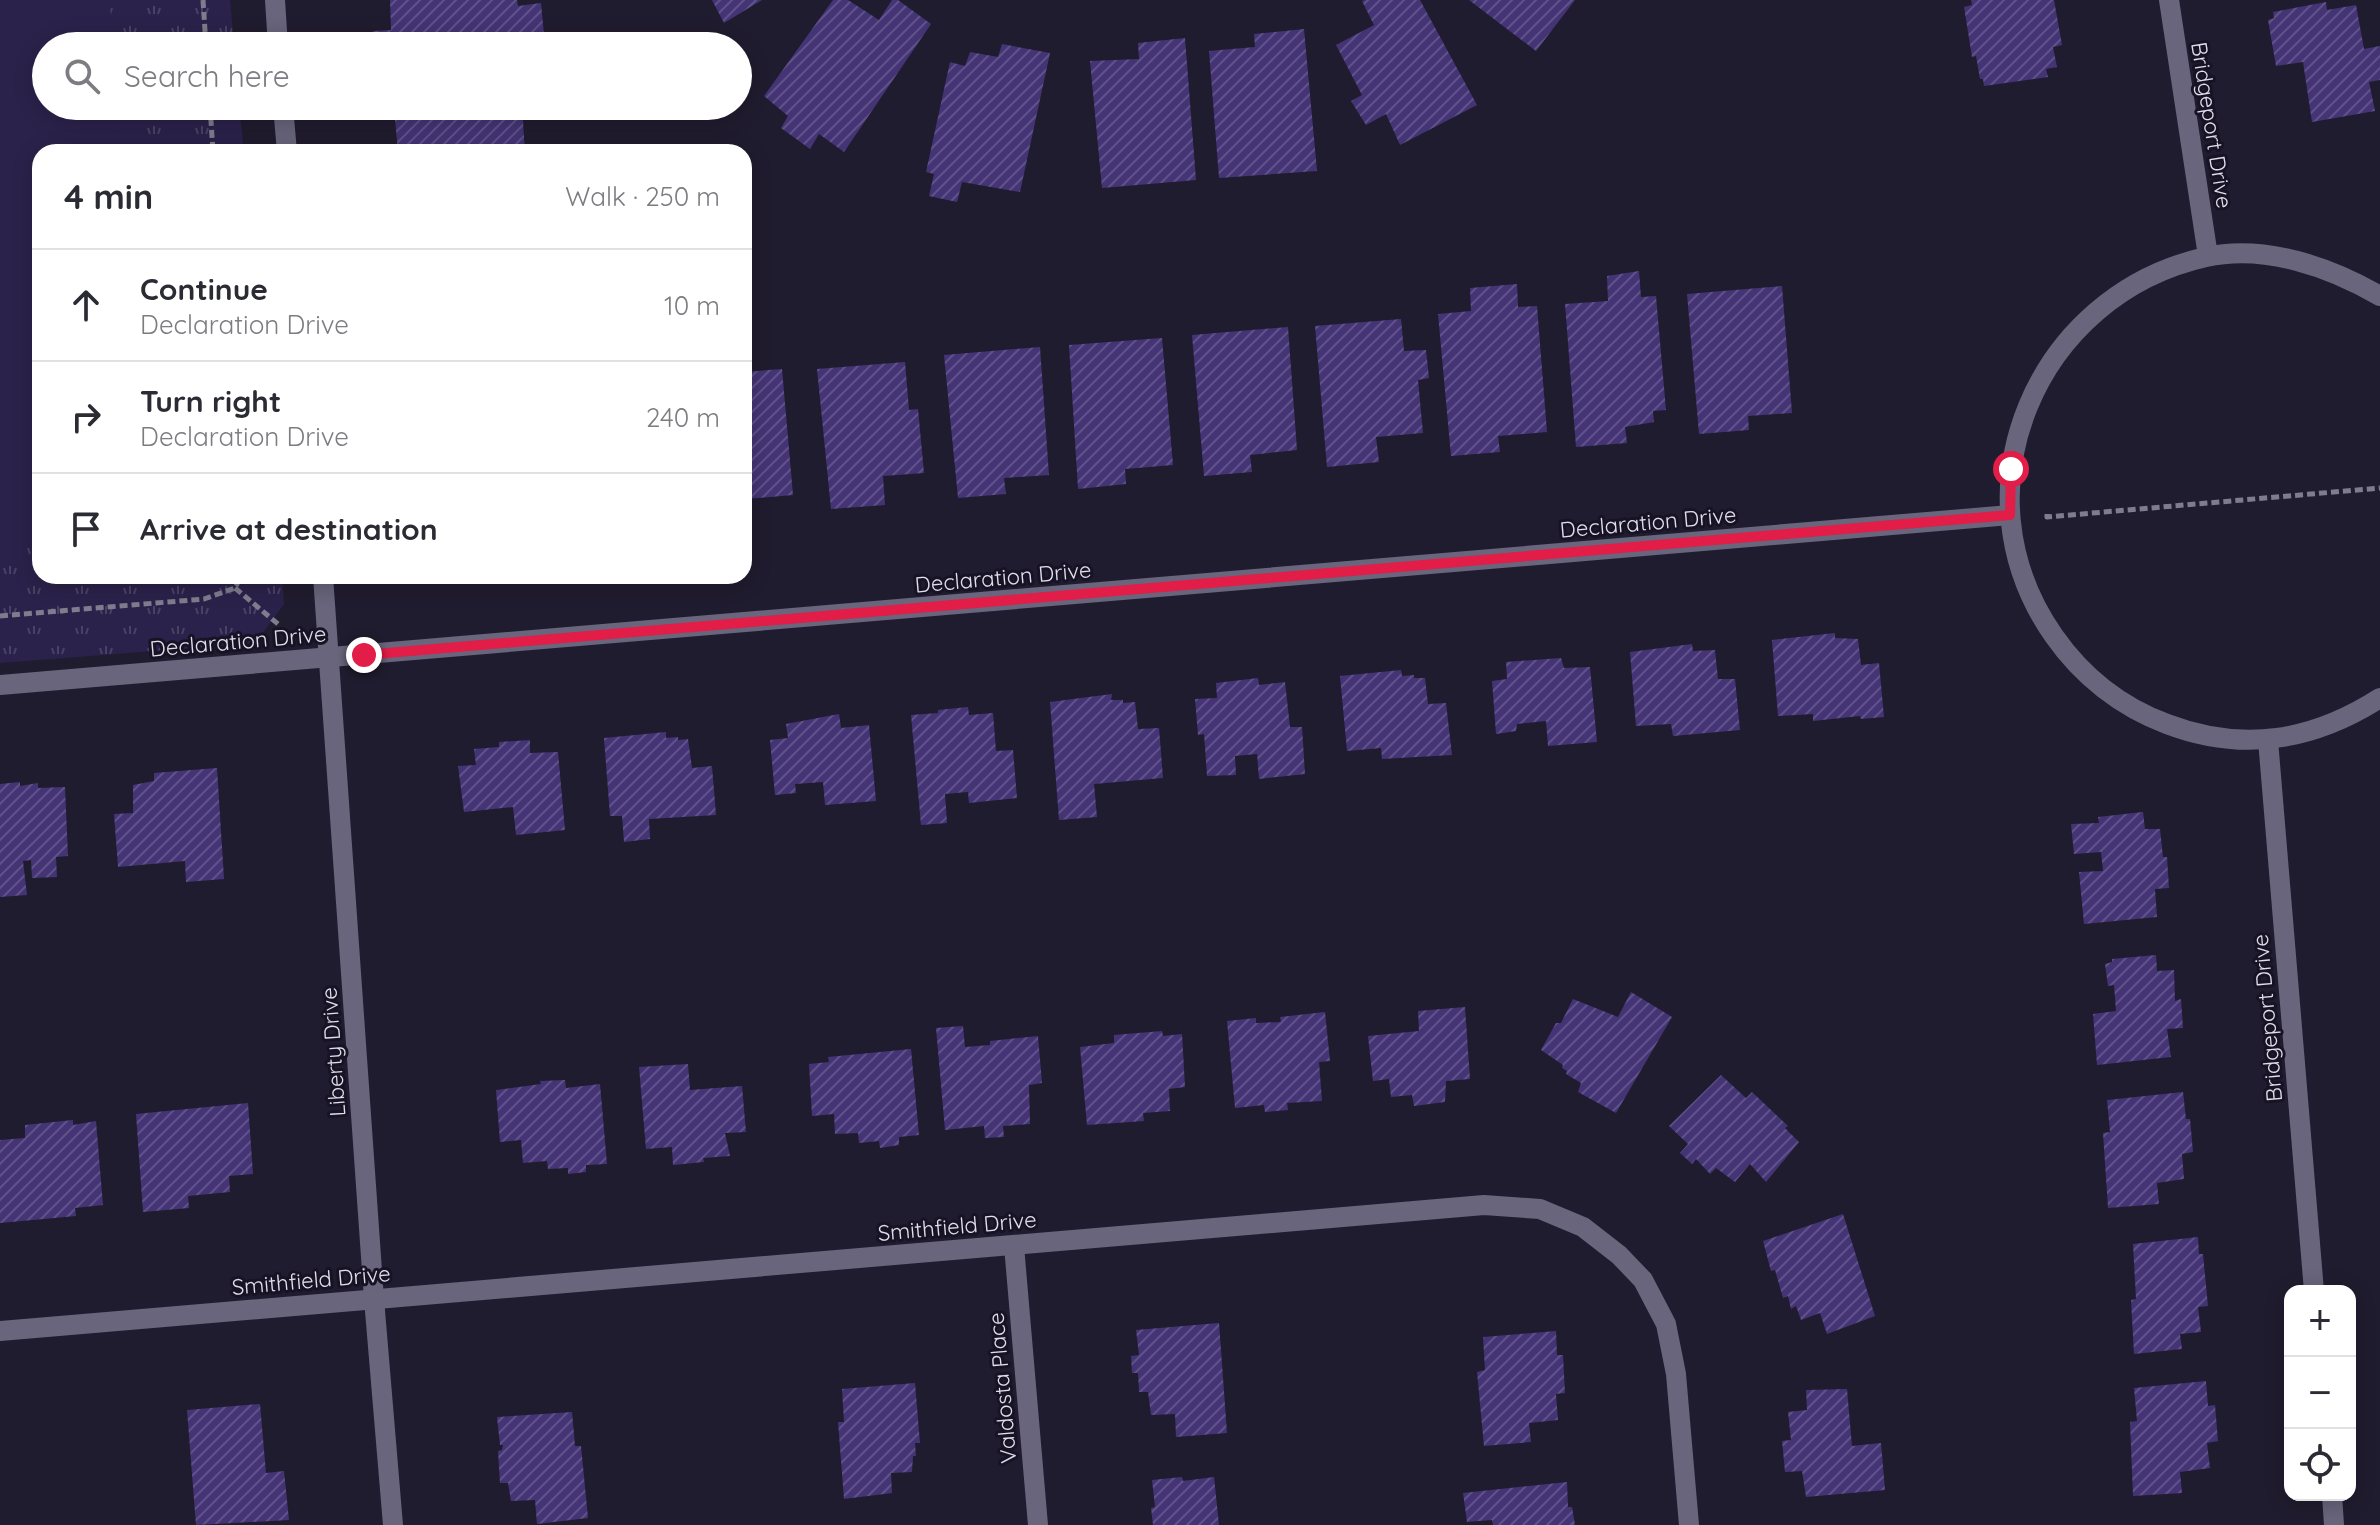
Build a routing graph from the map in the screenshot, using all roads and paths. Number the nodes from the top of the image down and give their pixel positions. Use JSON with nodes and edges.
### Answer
{"nodes":[{"id":1,"x":203,"y":0,"type":"edge"},
{"id":2,"x":275,"y":0,"type":"edge"},
{"id":3,"x":2169,"y":0,"type":"edge"},
{"id":4,"x":205,"y":32,"type":"edge"},
{"id":5,"x":277,"y":32,"type":"edge"},
{"id":6,"x":211,"y":120,"type":"edge"},
{"id":7,"x":284,"y":120,"type":"edge"},
{"id":8,"x":212,"y":144,"type":"edge"},
{"id":9,"x":286,"y":144,"type":"edge"},
{"id":10,"x":2208,"y":256,"type":"junction"},
{"id":11,"x":2380,"y":296,"type":"edge"},
{"id":12,"x":2380,"y":488,"type":"edge"},
{"id":13,"x":2047,"y":502,"type":"dead end"},
{"id":14,"x":2010,"y":515,"type":"junction"},
{"id":15,"x":237,"y":584,"type":"edge"},
{"id":16,"x":324,"y":584,"type":"edge"},
{"id":17,"x":235,"y":588,"type":"junction"},
{"id":18,"x":0,"y":616,"type":"edge"},
{"id":19,"x":278,"y":624,"type":"dead end"},
{"id":20,"x":330,"y":658,"type":"junction"},
{"id":21,"x":0,"y":685,"type":"edge"},
{"id":22,"x":2380,"y":698,"type":"edge"},
{"id":23,"x":2268,"y":740,"type":"junction"},
{"id":24,"x":1014,"y":1246,"type":"junction"},
{"id":25,"x":2313,"y":1285,"type":"edge"},
{"id":26,"x":374,"y":1299,"type":"junction"},
{"id":27,"x":0,"y":1331,"type":"edge"},
{"id":28,"x":2332,"y":1501,"type":"edge"},
{"id":29,"x":393,"y":1525,"type":"edge"},
{"id":30,"x":1038,"y":1525,"type":"edge"},
{"id":31,"x":1689,"y":1525,"type":"edge"},
{"id":32,"x":2334,"y":1525,"type":"edge"}],
"edges":[{"from":1,"to":4,"type":"path"},
{"from":2,"to":5,"type":"street"},
{"from":3,"to":10,"type":"street","name":"Bridgeport Drive"},
{"from":6,"to":8,"type":"path"},
{"from":7,"to":9,"type":"street"},
{"from":10,"to":11,"type":"street"},
{"from":10,"to":14,"type":"street"},
{"from":12,"to":13,"type":"path"},
{"from":14,"to":20,"type":"street","name":"Declaration Drive"},
{"from":14,"to":23,"type":"street"},
{"from":15,"to":17,"type":"path"},
{"from":16,"to":20,"type":"street","name":"Liberty Drive"},
{"from":17,"to":18,"type":"path"},
{"from":17,"to":19,"type":"path"},
{"from":20,"to":21,"type":"street","name":"Declaration Drive"},
{"from":20,"to":26,"type":"street","name":"Liberty Drive"},
{"from":22,"to":23,"type":"street"},
{"from":23,"to":25,"type":"street","name":"Bridgeport Drive"},
{"from":24,"to":26,"type":"street","name":"Smithfield Drive"},
{"from":24,"to":30,"type":"street","name":"Valdosta Place"},
{"from":24,"to":31,"type":"street","name":"Smithfield Drive"},
{"from":26,"to":27,"type":"street","name":"Smithfield Drive"},
{"from":26,"to":29,"type":"street","name":"Liberty Drive"},
{"from":28,"to":32,"type":"street"}]}
